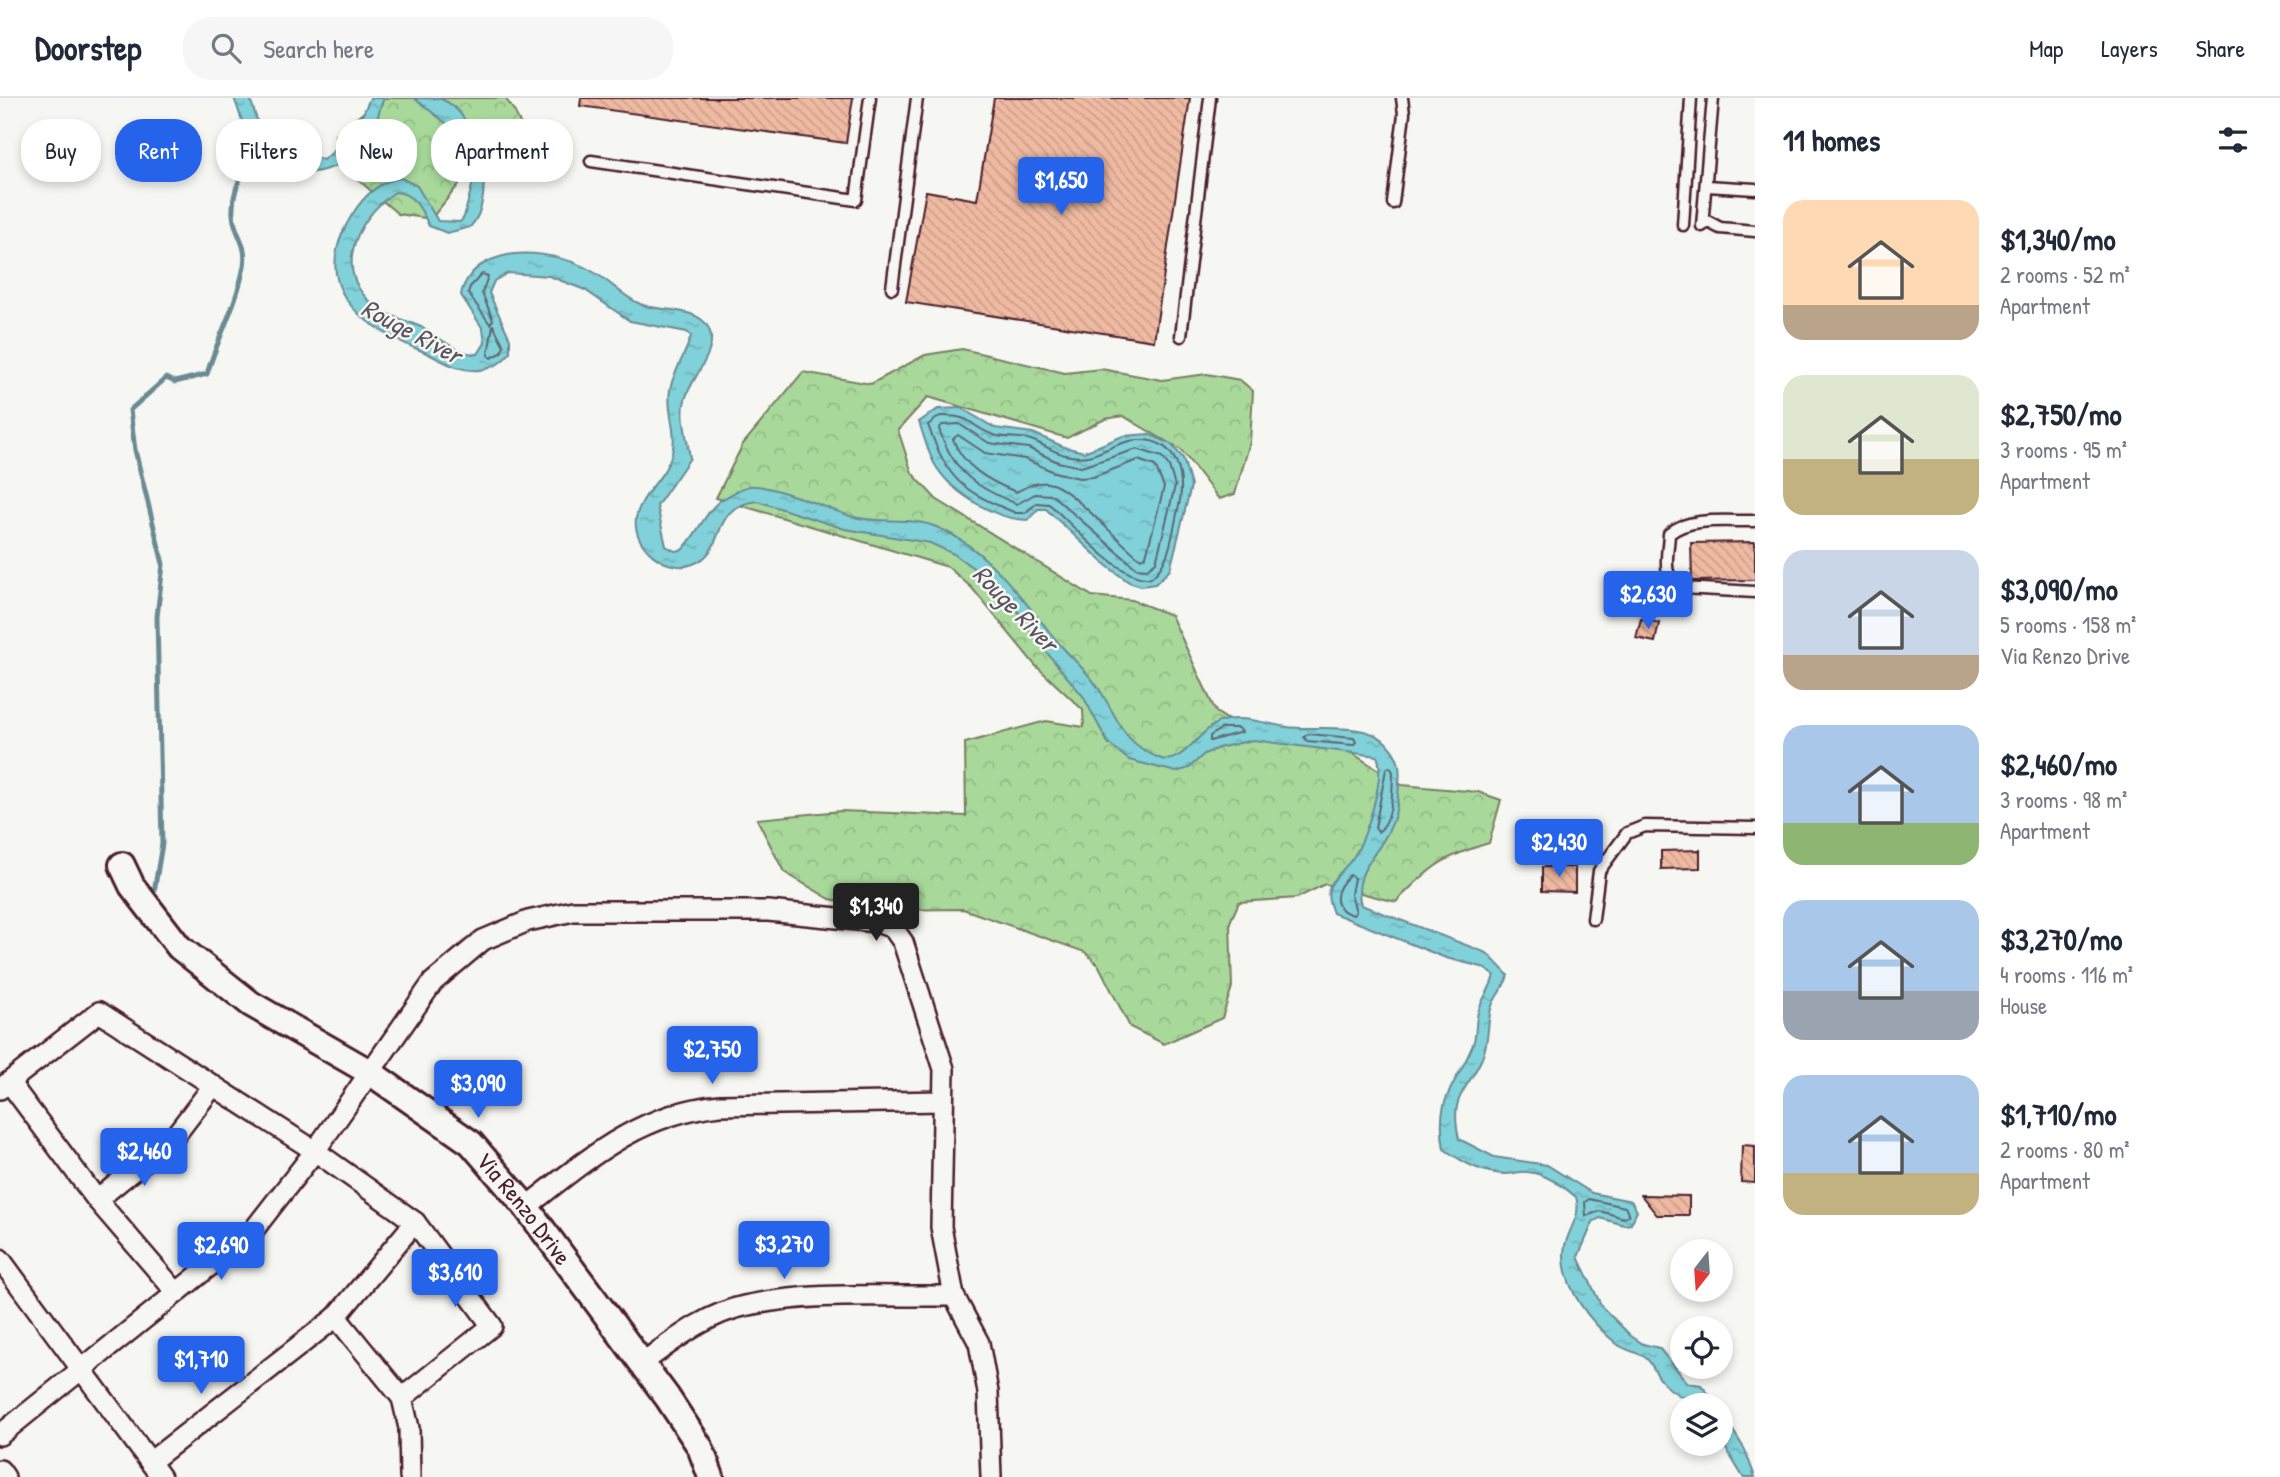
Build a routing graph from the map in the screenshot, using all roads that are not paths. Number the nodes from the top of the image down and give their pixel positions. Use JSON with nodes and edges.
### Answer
{"nodes":[{"id":1,"x":870,"y":98,"type":"edge"},
{"id":2,"x":917,"y":98,"type":"edge"},
{"id":3,"x":1210,"y":98,"type":"edge"},
{"id":4,"x":1402,"y":98,"type":"edge"},
{"id":5,"x":1690,"y":98,"type":"edge"},
{"id":6,"x":1713,"y":98,"type":"edge"},
{"id":7,"x":591,"y":161,"type":"dead end"},
{"id":8,"x":1707,"y":186,"type":"junction"},
{"id":9,"x":1755,"y":189,"type":"edge"},
{"id":10,"x":1393,"y":203,"type":"dead end"},
{"id":11,"x":1683,"y":225,"type":"dead end"},
{"id":12,"x":1755,"y":232,"type":"edge"},
{"id":13,"x":892,"y":288,"type":"dead end"},
{"id":14,"x":1181,"y":336,"type":"dead end"},
{"id":15,"x":1755,"y":521,"type":"edge"},
{"id":16,"x":1755,"y":592,"type":"edge"},
{"id":17,"x":1755,"y":828,"type":"edge"},
{"id":18,"x":121,"y":865,"type":"dead end"},
{"id":19,"x":1593,"y":919,"type":"dead end"},
{"id":20,"x":371,"y":1073,"type":"junction"},
{"id":21,"x":5,"y":1085,"type":"edge"},
{"id":22,"x":213,"y":1086,"type":"junction"},
{"id":23,"x":942,"y":1101,"type":"junction"},
{"id":24,"x":315,"y":1151,"type":"junction"},
{"id":25,"x":97,"y":1200,"type":"junction"},
{"id":26,"x":526,"y":1207,"type":"junction"},
{"id":27,"x":415,"y":1222,"type":"junction"},
{"id":28,"x":0,"y":1259,"type":"edge"},
{"id":29,"x":176,"y":1292,"type":"junction"},
{"id":30,"x":954,"y":1296,"type":"junction"},
{"id":31,"x":336,"y":1317,"type":"junction"},
{"id":32,"x":642,"y":1363,"type":"junction"},
{"id":33,"x":81,"y":1367,"type":"junction"},
{"id":34,"x":402,"y":1398,"type":"junction"},
{"id":35,"x":0,"y":1435,"type":"edge"},
{"id":36,"x":155,"y":1469,"type":"edge"},
{"id":37,"x":0,"y":1471,"type":"edge"},
{"id":38,"x":5,"y":1477,"type":"edge"},
{"id":39,"x":410,"y":1477,"type":"edge"},
{"id":40,"x":711,"y":1477,"type":"edge"},
{"id":41,"x":991,"y":1477,"type":"edge"}],
"edges":[{"from":1,"to":7,"type":"lane"},
{"from":2,"to":13,"type":"lane"},
{"from":3,"to":14,"type":"lane"},
{"from":4,"to":10,"type":"lane"},
{"from":5,"to":11,"type":"lane"},
{"from":6,"to":8,"type":"lane"},
{"from":8,"to":9,"type":"lane"},
{"from":8,"to":12,"type":"lane"},
{"from":15,"to":16,"type":"lane"},
{"from":17,"to":19,"type":"lane"},
{"from":18,"to":20,"type":"street","name":"Via Renzo Drive"},
{"from":20,"to":23,"type":"street"},
{"from":20,"to":24,"type":"street"},
{"from":20,"to":26,"type":"street","name":"Via Renzo Drive"},
{"from":21,"to":22,"type":"street"},
{"from":21,"to":25,"type":"street"},
{"from":22,"to":24,"type":"street"},
{"from":22,"to":25,"type":"street"},
{"from":23,"to":26,"type":"street"},
{"from":23,"to":30,"type":"street"},
{"from":24,"to":27,"type":"street"},
{"from":24,"to":29,"type":"street"},
{"from":25,"to":29,"type":"street"},
{"from":26,"to":32,"type":"street","name":"Via Renzo Drive"},
{"from":27,"to":31,"type":"street"},
{"from":27,"to":34,"type":"street"},
{"from":28,"to":33,"type":"street"},
{"from":29,"to":33,"type":"street"},
{"from":30,"to":32,"type":"street"},
{"from":30,"to":41,"type":"street"},
{"from":31,"to":34,"type":"street"},
{"from":31,"to":36,"type":"street"},
{"from":32,"to":40,"type":"street","name":"Via Renzo Drive"},
{"from":33,"to":35,"type":"street"},
{"from":33,"to":36,"type":"street"},
{"from":34,"to":39,"type":"street"},
{"from":37,"to":38,"type":"street"}]}
